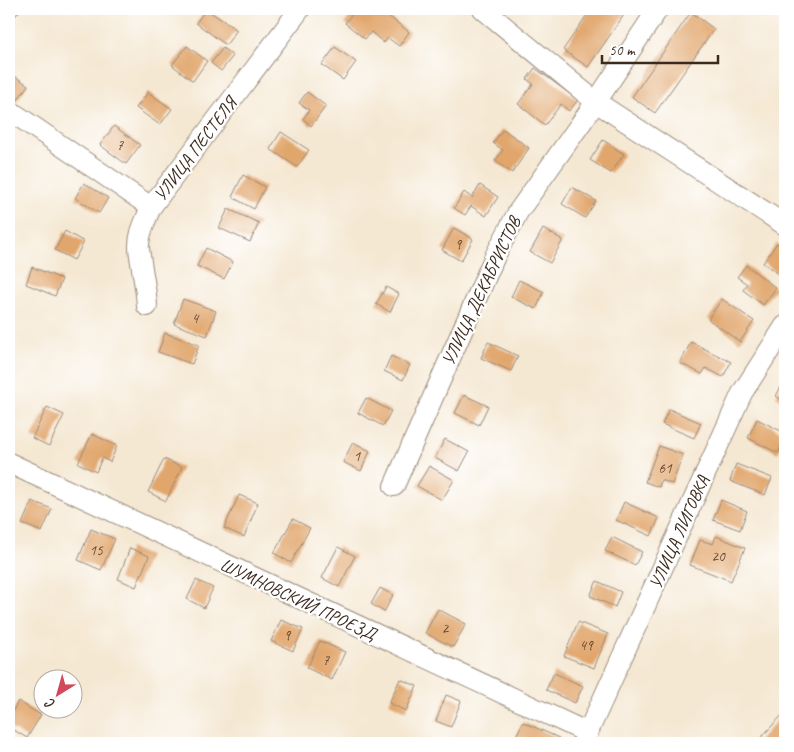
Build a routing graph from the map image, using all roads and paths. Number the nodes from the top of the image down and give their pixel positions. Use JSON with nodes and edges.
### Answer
{"nodes":[{"id":1,"x":300,"y":9,"type":"edge"},
{"id":2,"x":483,"y":9,"type":"edge"},
{"id":3,"x":658,"y":9,"type":"edge"},
{"id":4,"x":596,"y":102,"type":"junction"},
{"id":5,"x":9,"y":110,"type":"edge"},
{"id":6,"x":151,"y":207,"type":"junction"},
{"id":7,"x":785,"y":225,"type":"edge"},
{"id":8,"x":147,"y":306,"type":"dead end"},
{"id":9,"x":785,"y":326,"type":"edge"},
{"id":10,"x":9,"y":463,"type":"edge"},
{"id":11,"x":394,"y":486,"type":"dead end"},
{"id":12,"x":586,"y":738,"type":"edge"}],
"edges":[{"from":1,"to":6,"type":"street","name":"УЛИЦА ПЕСТЕЛЯ"},
{"from":2,"to":4,"type":"street"},
{"from":3,"to":4,"type":"street","name":"УЛИЦА ДЕКАБРИСТОВ"},
{"from":4,"to":7,"type":"street"},
{"from":4,"to":11,"type":"street","name":"УЛИЦА ДЕКАБРИСТОВ"},
{"from":5,"to":6,"type":"street"},
{"from":6,"to":8,"type":"street","name":"УЛИЦА ПЕСТЕЛЯ"},
{"from":9,"to":12,"type":"street","name":"УЛИЦА ЛИГОВКА"},
{"from":10,"to":12,"type":"street","name":"ШУМНОВСКИЙ ПРОЕЗД"}]}
